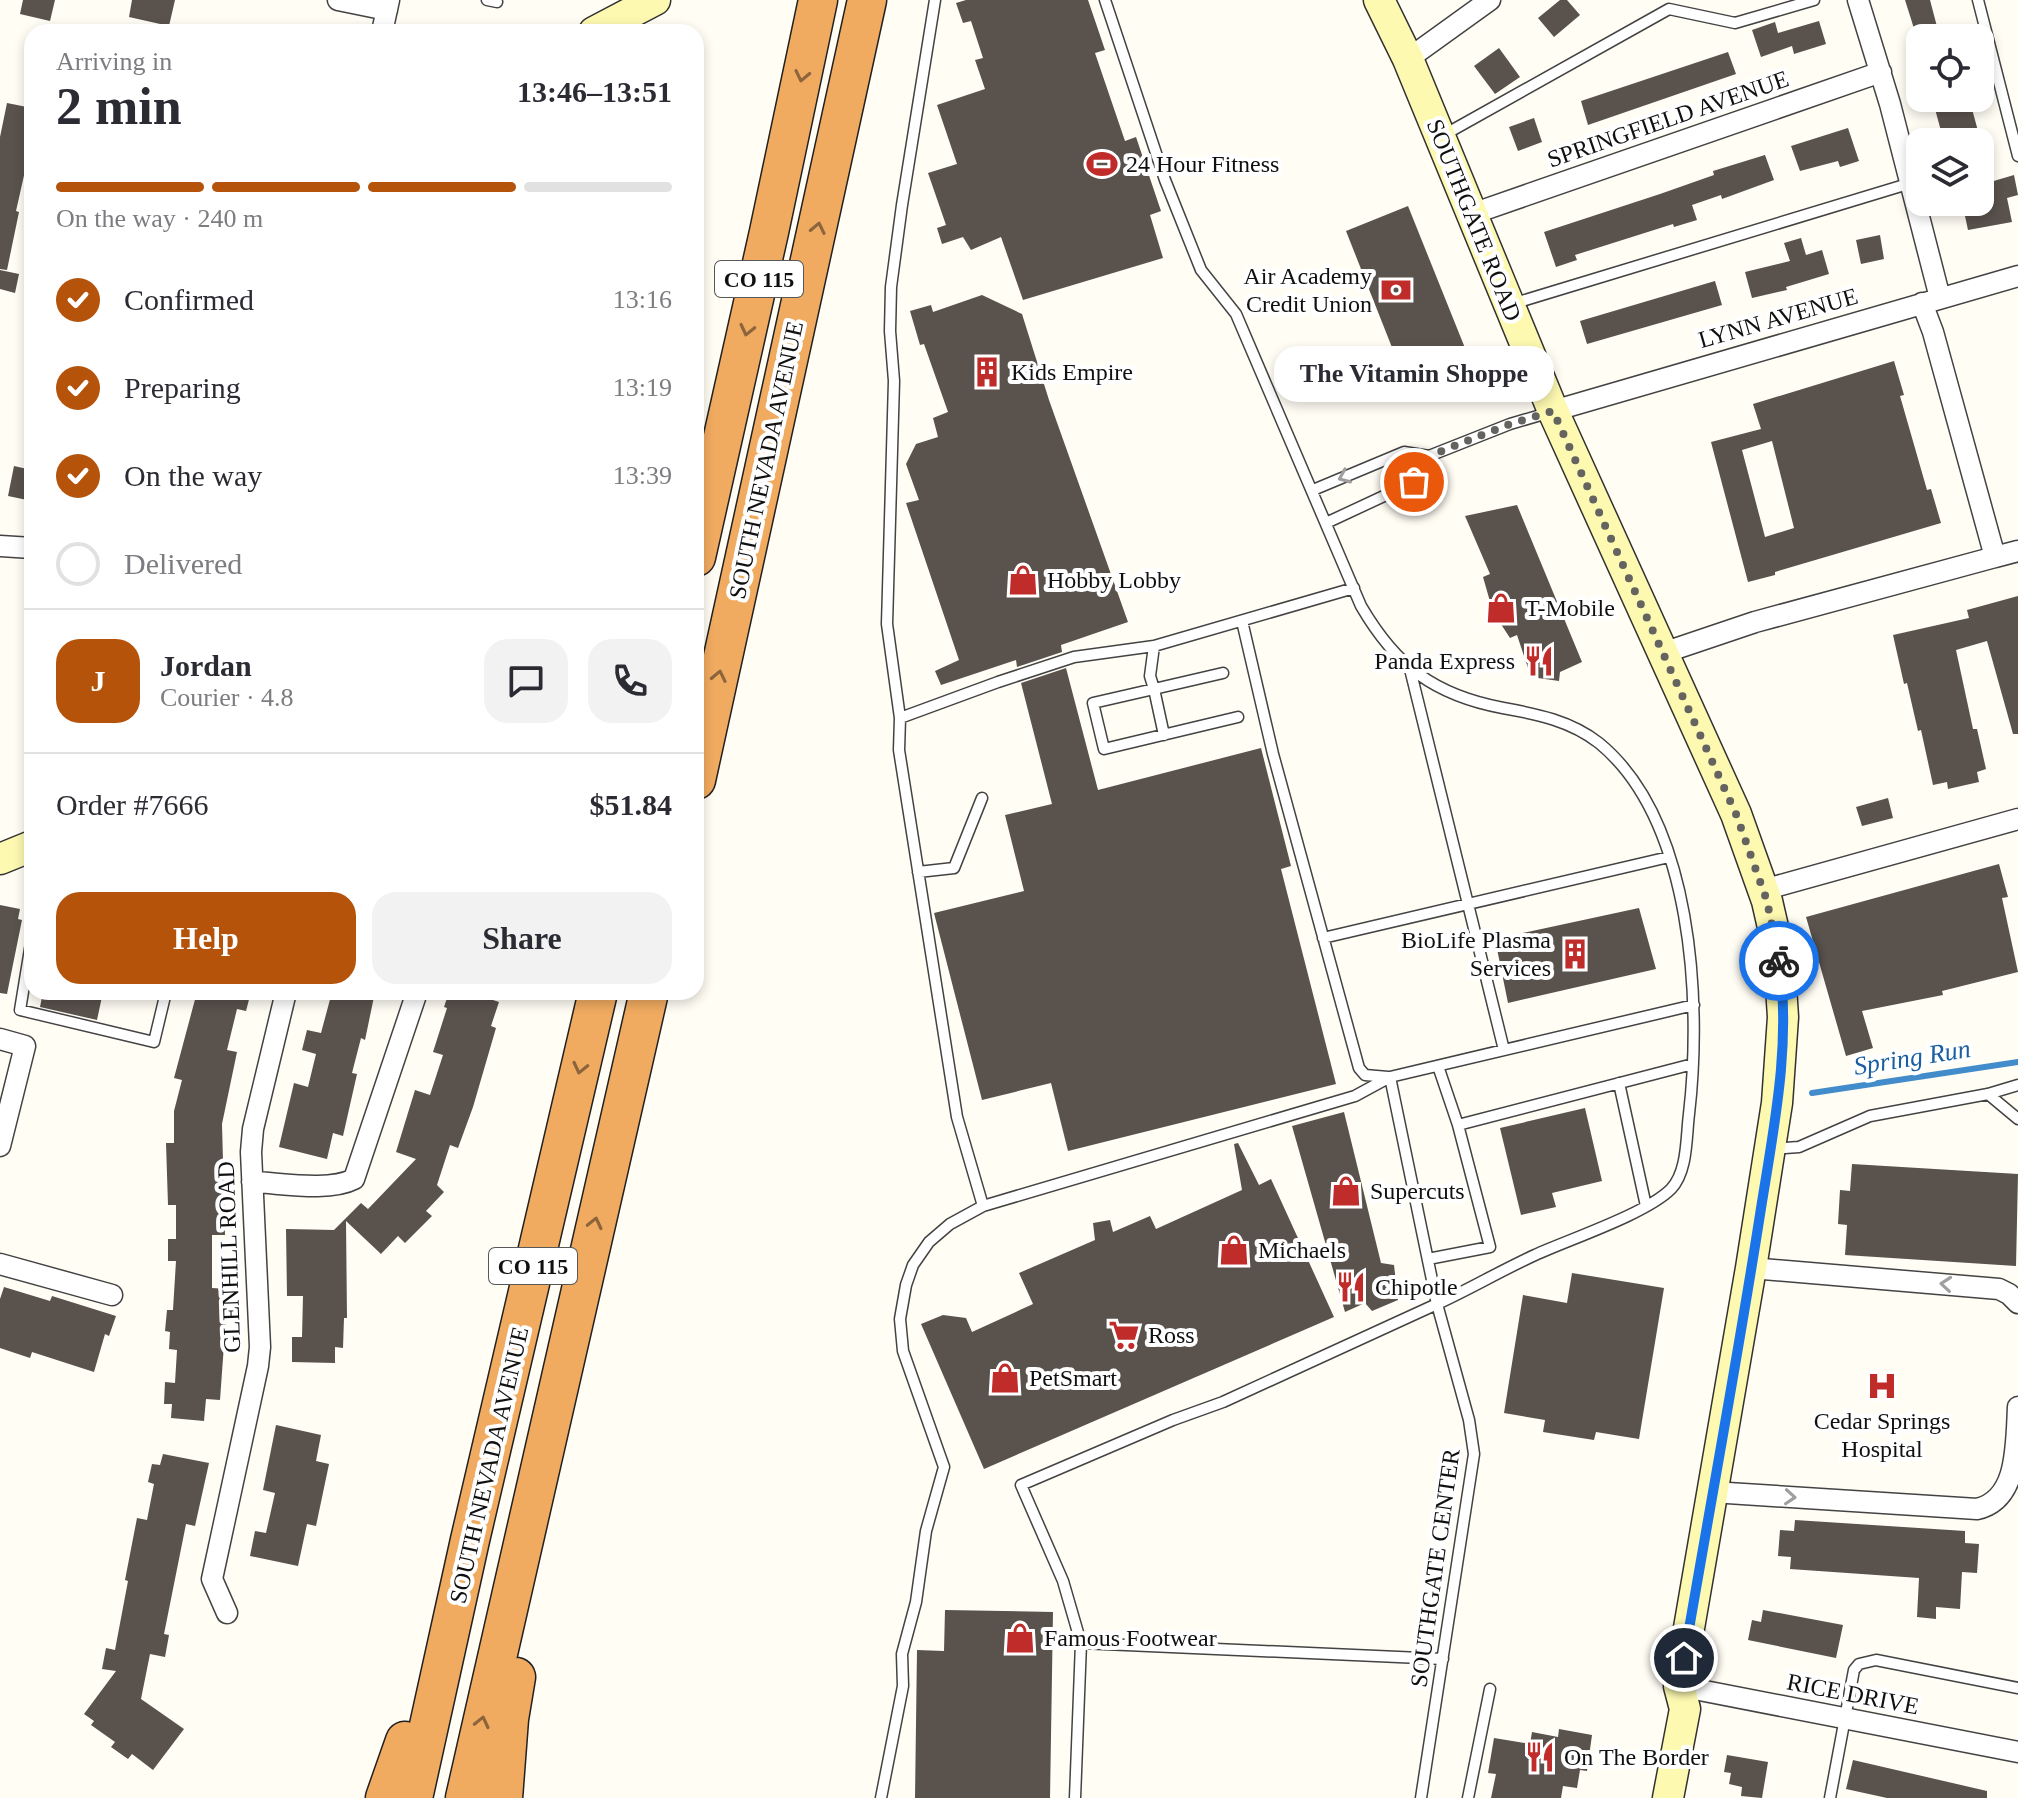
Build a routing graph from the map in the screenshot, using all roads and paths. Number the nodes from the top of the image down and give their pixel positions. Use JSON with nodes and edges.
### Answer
{"nodes":[{"id":1,"x":338,"y":0,"type":"edge"},
{"id":2,"x":655,"y":0,"type":"edge"},
{"id":3,"x":818,"y":0,"type":"edge"},
{"id":4,"x":867,"y":0,"type":"edge"},
{"id":5,"x":935,"y":0,"type":"edge"},
{"id":6,"x":1105,"y":0,"type":"edge"},
{"id":7,"x":1379,"y":0,"type":"edge"},
{"id":8,"x":1490,"y":0,"type":"edge"},
{"id":9,"x":1814,"y":0,"type":"edge"},
{"id":10,"x":1858,"y":0,"type":"edge"},
{"id":11,"x":1978,"y":0,"type":"edge"},
{"id":12,"x":388,"y":5,"type":"edge"},
{"id":13,"x":609,"y":24,"type":"edge"},
{"id":14,"x":1408,"y":59,"type":"junction"},
{"id":15,"x":1881,"y":72,"type":"junction"},
{"id":16,"x":1440,"y":137,"type":"junction"},
{"id":17,"x":2018,"y":156,"type":"edge"},
{"id":18,"x":1906,"y":164,"type":"edge"},
{"id":19,"x":1906,"y":185,"type":"edge"},
{"id":20,"x":1472,"y":214,"type":"junction"},
{"id":21,"x":1917,"y":216,"type":"edge"},
{"id":22,"x":2018,"y":276,"type":"edge"},
{"id":23,"x":1931,"y":301,"type":"junction"},
{"id":24,"x":1510,"y":305,"type":"junction"},
{"id":25,"x":1553,"y":411,"type":"junction"},
{"id":26,"x":1429,"y":456,"type":"junction"},
{"id":27,"x":1313,"y":490,"type":"junction"},
{"id":28,"x":704,"y":520,"type":"edge"},
{"id":29,"x":1326,"y":523,"type":"junction"},
{"id":30,"x":0,"y":546,"type":"edge"},
{"id":31,"x":24,"y":548,"type":"edge"},
{"id":32,"x":2018,"y":551,"type":"edge"},
{"id":33,"x":1995,"y":557,"type":"junction"},
{"id":34,"x":1354,"y":588,"type":"junction"},
{"id":35,"x":1242,"y":621,"type":"junction"},
{"id":36,"x":1154,"y":646,"type":"junction"},
{"id":37,"x":1663,"y":653,"type":"junction"},
{"id":38,"x":1410,"y":669,"type":"junction"},
{"id":39,"x":1223,"y":673,"type":"dead end"},
{"id":40,"x":1154,"y":689,"type":"junction"},
{"id":41,"x":1238,"y":717,"type":"dead end"},
{"id":42,"x":900,"y":718,"type":"junction"},
{"id":43,"x":1164,"y":735,"type":"junction"},
{"id":44,"x":704,"y":744,"type":"edge"},
{"id":45,"x":982,"y":798,"type":"dead end"},
{"id":46,"x":2018,"y":819,"type":"edge"},
{"id":47,"x":24,"y":849,"type":"edge"},
{"id":48,"x":1669,"y":857,"type":"junction"},
{"id":49,"x":0,"y":859,"type":"edge"},
{"id":50,"x":918,"y":872,"type":"junction"},
{"id":51,"x":1763,"y":890,"type":"junction"},
{"id":52,"x":1468,"y":904,"type":"junction"},
{"id":53,"x":1323,"y":938,"type":"junction"},
{"id":54,"x":24,"y":986,"type":"edge"},
{"id":55,"x":164,"y":1000,"type":"edge"},
{"id":56,"x":284,"y":1000,"type":"edge"},
{"id":57,"x":414,"y":1000,"type":"edge"},
{"id":58,"x":596,"y":1000,"type":"edge"},
{"id":59,"x":647,"y":1000,"type":"edge"},
{"id":60,"x":1694,"y":1005,"type":"junction"},
{"id":61,"x":0,"y":1039,"type":"edge"},
{"id":62,"x":1504,"y":1050,"type":"junction"},
{"id":63,"x":1693,"y":1064,"type":"junction"},
{"id":64,"x":1438,"y":1066,"type":"junction"},
{"id":65,"x":1390,"y":1077,"type":"junction"},
{"id":66,"x":1619,"y":1083,"type":"junction"},
{"id":67,"x":2018,"y":1085,"type":"edge"},
{"id":68,"x":1988,"y":1094,"type":"junction"},
{"id":69,"x":2018,"y":1119,"type":"edge"},
{"id":70,"x":1458,"y":1125,"type":"junction"},
{"id":71,"x":0,"y":1146,"type":"edge"},
{"id":72,"x":1770,"y":1149,"type":"junction"},
{"id":73,"x":252,"y":1182,"type":"junction"},
{"id":74,"x":983,"y":1206,"type":"junction"},
{"id":75,"x":1646,"y":1206,"type":"junction"},
{"id":76,"x":1428,"y":1259,"type":"junction"},
{"id":77,"x":0,"y":1264,"type":"edge"},
{"id":78,"x":1751,"y":1268,"type":"junction"},
{"id":79,"x":112,"y":1295,"type":"dead end"},
{"id":80,"x":578,"y":1299,"type":"junction"},
{"id":81,"x":2018,"y":1303,"type":"edge"},
{"id":82,"x":1437,"y":1304,"type":"junction"},
{"id":83,"x":2018,"y":1407,"type":"edge"},
{"id":84,"x":1712,"y":1492,"type":"junction"},
{"id":85,"x":470,"y":1540,"type":"junction"},
{"id":86,"x":227,"y":1613,"type":"dead end"},
{"id":87,"x":1081,"y":1643,"type":"junction"},
{"id":88,"x":1443,"y":1659,"type":"junction"},
{"id":89,"x":1679,"y":1686,"type":"junction"},
{"id":90,"x":2018,"y":1688,"type":"edge"},
{"id":91,"x":1490,"y":1689,"type":"dead end"},
{"id":92,"x":1844,"y":1719,"type":"junction"},
{"id":93,"x":2018,"y":1752,"type":"edge"},
{"id":94,"x":385,"y":1798,"type":"edge"},
{"id":95,"x":413,"y":1798,"type":"edge"},
{"id":96,"x":465,"y":1798,"type":"edge"},
{"id":97,"x":503,"y":1798,"type":"edge"},
{"id":98,"x":881,"y":1798,"type":"edge"},
{"id":99,"x":1075,"y":1798,"type":"edge"},
{"id":100,"x":1421,"y":1798,"type":"edge"},
{"id":101,"x":1468,"y":1798,"type":"edge"},
{"id":102,"x":1647,"y":1798,"type":"edge"},
{"id":103,"x":1668,"y":1798,"type":"edge"},
{"id":104,"x":1830,"y":1798,"type":"edge"}],
"edges":[{"from":1,"to":12,"type":"street"},
{"from":2,"to":13,"type":"street"},
{"from":3,"to":28,"type":"highway","name":"SOUTH NEVADA AVENUE","number":"CO 115","one_way":true},
{"from":44,"to":4,"type":"highway","name":"SOUTH NEVADA AVENUE","number":"CO 115","one_way":true},
{"from":5,"to":42,"type":"lane"},
{"from":6,"to":27,"type":"lane"},
{"from":7,"to":14,"type":"street","name":"SOUTHGATE ROAD"},
{"from":8,"to":14,"type":"street"},
{"from":9,"to":16,"type":"lane"},
{"from":10,"to":15,"type":"street"},
{"from":11,"to":17,"type":"lane"},
{"from":14,"to":16,"type":"street","name":"SOUTHGATE ROAD"},
{"from":15,"to":18,"type":"street"},
{"from":15,"to":20,"type":"street","name":"SPRINGFIELD AVENUE"},
{"from":16,"to":20,"type":"street","name":"SOUTHGATE ROAD"},
{"from":19,"to":24,"type":"lane"},
{"from":20,"to":24,"type":"street","name":"SOUTHGATE ROAD"},
{"from":21,"to":23,"type":"street"},
{"from":22,"to":23,"type":"street","name":"LYNN AVENUE"},
{"from":23,"to":25,"type":"street","name":"LYNN AVENUE"},
{"from":23,"to":33,"type":"street"},
{"from":24,"to":25,"type":"street","name":"SOUTHGATE ROAD"},
{"from":25,"to":26,"type":"lane"},
{"from":25,"to":37,"type":"street","name":"SOUTHGATE ROAD"},
{"from":26,"to":27,"type":"lane","one_way":true},
{"from":26,"to":29,"type":"lane"},
{"from":27,"to":29,"type":"lane"},
{"from":29,"to":34,"type":"lane"},
{"from":30,"to":31,"type":"street"},
{"from":32,"to":33,"type":"street"},
{"from":33,"to":37,"type":"street"},
{"from":34,"to":35,"type":"lane"},
{"from":34,"to":38,"type":"lane"},
{"from":35,"to":36,"type":"lane"},
{"from":35,"to":53,"type":"lane"},
{"from":36,"to":40,"type":"lane"},
{"from":36,"to":42,"type":"lane"},
{"from":37,"to":51,"type":"street","name":"SOUTHGATE ROAD"},
{"from":38,"to":48,"type":"lane"},
{"from":38,"to":52,"type":"lane"},
{"from":39,"to":40,"type":"lane"},
{"from":40,"to":43,"type":"lane"},
{"from":40,"to":43,"type":"lane"},
{"from":41,"to":43,"type":"lane"},
{"from":42,"to":50,"type":"lane"},
{"from":45,"to":50,"type":"lane"},
{"from":46,"to":51,"type":"street"},
{"from":47,"to":49,"type":"street"},
{"from":48,"to":52,"type":"lane"},
{"from":48,"to":60,"type":"lane"},
{"from":50,"to":74,"type":"lane"},
{"from":51,"to":72,"type":"street","name":"SOUTHGATE ROAD"},
{"from":52,"to":53,"type":"lane"},
{"from":52,"to":62,"type":"lane"},
{"from":53,"to":65,"type":"lane"},
{"from":54,"to":55,"type":"lane"},
{"from":56,"to":73,"type":"street","name":"GLENHILL ROAD"},
{"from":57,"to":73,"type":"street"},
{"from":58,"to":85,"type":"highway","name":"SOUTH NEVADA AVENUE","number":"CO 115","one_way":true},
{"from":80,"to":59,"type":"highway","name":"SOUTH NEVADA AVENUE","number":"CO 115","one_way":true},
{"from":60,"to":62,"type":"lane"},
{"from":60,"to":63,"type":"lane"},
{"from":61,"to":71,"type":"street"},
{"from":62,"to":64,"type":"lane"},
{"from":63,"to":66,"type":"lane"},
{"from":63,"to":75,"type":"lane"},
{"from":64,"to":65,"type":"lane"},
{"from":64,"to":70,"type":"lane"},
{"from":65,"to":74,"type":"lane"},
{"from":65,"to":76,"type":"lane","name":"SOUTHGATE CENTER"},
{"from":66,"to":70,"type":"lane"},
{"from":66,"to":75,"type":"lane"},
{"from":67,"to":68,"type":"lane"},
{"from":68,"to":69,"type":"lane"},
{"from":68,"to":72,"type":"lane"},
{"from":70,"to":76,"type":"lane"},
{"from":72,"to":78,"type":"street","name":"SOUTHGATE ROAD"},
{"from":73,"to":86,"type":"street","name":"GLENHILL ROAD"},
{"from":74,"to":98,"type":"lane"},
{"from":75,"to":82,"type":"lane"},
{"from":76,"to":82,"type":"lane","name":"SOUTHGATE CENTER"},
{"from":77,"to":79,"type":"street"},
{"from":81,"to":78,"type":"street","one_way":true},
{"from":78,"to":84,"type":"street","name":"SOUTHGATE ROAD"},
{"from":96,"to":80,"type":"highway","name":"SOUTH NEVADA AVENUE","number":"CO 115","one_way":true},
{"from":80,"to":97,"type":"highway"},
{"from":82,"to":87,"type":"lane"},
{"from":82,"to":88,"type":"lane","name":"SOUTHGATE CENTER"},
{"from":84,"to":83,"type":"street","one_way":true},
{"from":84,"to":89,"type":"street","name":"SOUTHGATE ROAD"},
{"from":85,"to":94,"type":"highway"},
{"from":85,"to":95,"type":"highway","name":"SOUTH NEVADA AVENUE","number":"CO 115"},
{"from":87,"to":88,"type":"lane"},
{"from":87,"to":99,"type":"lane"},
{"from":88,"to":100,"type":"lane","name":"SOUTHGATE CENTER"},
{"from":89,"to":92,"type":"street","name":"RICE DRIVE"},
{"from":89,"to":102,"type":"street","name":"SOUTHGATE ROAD"},
{"from":89,"to":103,"type":"street","name":"SOUTHGATE ROAD"},
{"from":90,"to":92,"type":"lane"},
{"from":91,"to":101,"type":"lane"},
{"from":92,"to":93,"type":"street","name":"RICE DRIVE"},
{"from":92,"to":104,"type":"lane"}]}
